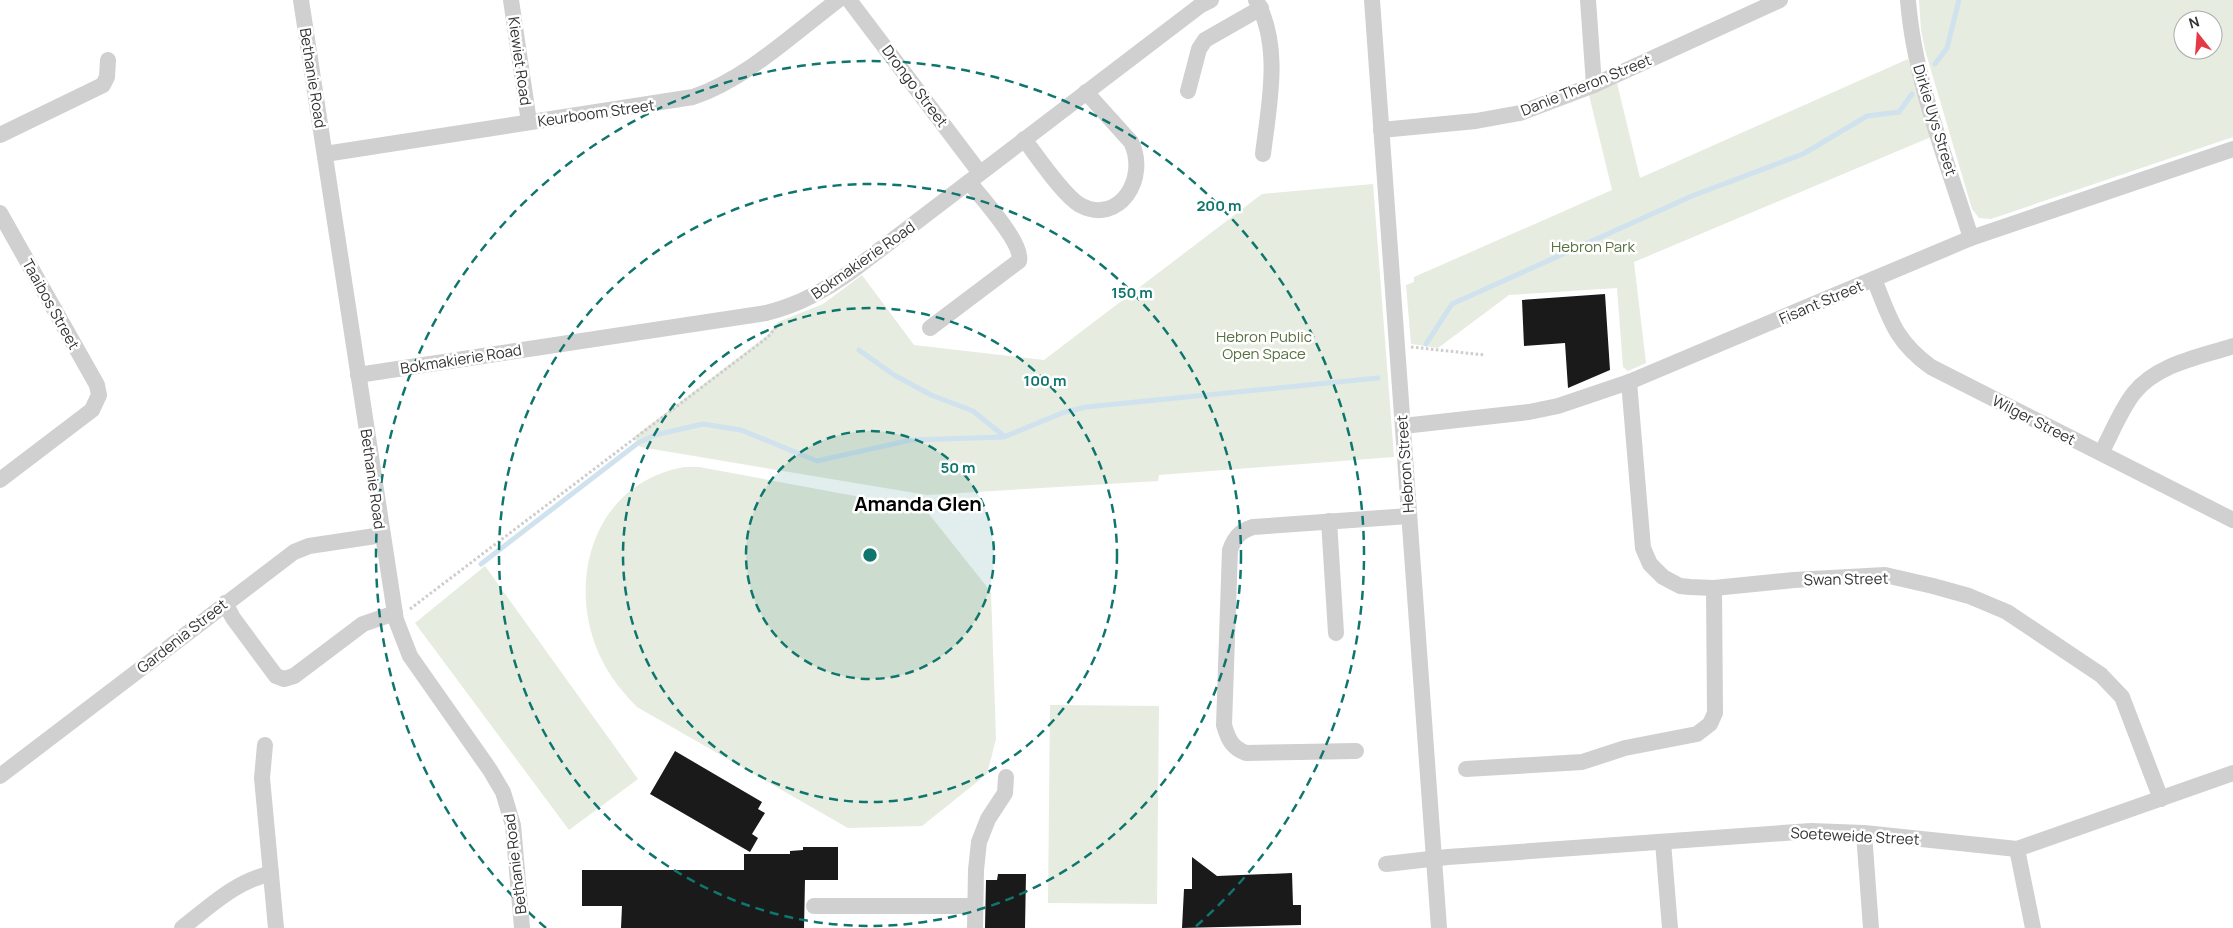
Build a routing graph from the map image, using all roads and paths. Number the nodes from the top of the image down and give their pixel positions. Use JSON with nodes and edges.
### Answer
{"nodes":[{"id":1,"x":301,"y":0,"type":"edge"},
{"id":2,"x":510,"y":0,"type":"edge"},
{"id":3,"x":838,"y":0,"type":"edge"},
{"id":4,"x":849,"y":0,"type":"edge"},
{"id":5,"x":1211,"y":0,"type":"edge"},
{"id":6,"x":1372,"y":0,"type":"edge"},
{"id":7,"x":1588,"y":0,"type":"edge"},
{"id":8,"x":1780,"y":0,"type":"edge"},
{"id":9,"x":1908,"y":0,"type":"edge"},
{"id":10,"x":1258,"y":4,"type":"edge"},
{"id":11,"x":108,"y":60,"type":"dead end"},
{"id":12,"x":1594,"y":85,"type":"junction"},
{"id":13,"x":1188,"y":91,"type":"dead end"},
{"id":14,"x":1086,"y":92,"type":"junction"},
{"id":15,"x":529,"y":122,"type":"junction"},
{"id":16,"x":1381,"y":130,"type":"junction"},
{"id":17,"x":0,"y":135,"type":"edge"},
{"id":18,"x":1024,"y":140,"type":"junction"},
{"id":19,"x":2233,"y":149,"type":"edge"},
{"id":20,"x":325,"y":154,"type":"junction"},
{"id":21,"x":1263,"y":154,"type":"dead end"},
{"id":22,"x":975,"y":177,"type":"junction"},
{"id":23,"x":0,"y":213,"type":"edge"},
{"id":24,"x":1971,"y":238,"type":"junction"},
{"id":25,"x":1874,"y":279,"type":"junction"},
{"id":26,"x":779,"y":310,"type":"junction"},
{"id":27,"x":930,"y":328,"type":"dead end"},
{"id":28,"x":2233,"y":346,"type":"edge"},
{"id":29,"x":1408,"y":347,"type":"dead end"},
{"id":30,"x":1485,"y":355,"type":"dead end"},
{"id":31,"x":358,"y":375,"type":"junction"},
{"id":32,"x":1629,"y":382,"type":"junction"},
{"id":33,"x":1402,"y":426,"type":"junction"},
{"id":34,"x":2101,"y":453,"type":"junction"},
{"id":35,"x":0,"y":480,"type":"edge"},
{"id":36,"x":1409,"y":516,"type":"junction"},
{"id":37,"x":2233,"y":520,"type":"edge"},
{"id":38,"x":1329,"y":521,"type":"junction"},
{"id":39,"x":382,"y":535,"type":"junction"},
{"id":40,"x":1714,"y":588,"type":"junction"},
{"id":41,"x":225,"y":603,"type":"junction"},
{"id":42,"x":395,"y":617,"type":"junction"},
{"id":43,"x":1336,"y":633,"type":"dead end"},
{"id":44,"x":265,"y":744,"type":"dead end"},
{"id":45,"x":1356,"y":751,"type":"dead end"},
{"id":46,"x":1466,"y":769,"type":"dead end"},
{"id":47,"x":2233,"y":773,"type":"edge"},
{"id":48,"x":0,"y":776,"type":"edge"},
{"id":49,"x":1006,"y":777,"type":"dead end"},
{"id":50,"x":2161,"y":799,"type":"junction"},
{"id":51,"x":1864,"y":834,"type":"junction"},
{"id":52,"x":1663,"y":842,"type":"junction"},
{"id":53,"x":2017,"y":849,"type":"junction"},
{"id":54,"x":1434,"y":859,"type":"junction"},
{"id":55,"x":1386,"y":864,"type":"dead end"},
{"id":56,"x":271,"y":874,"type":"junction"},
{"id":57,"x":814,"y":906,"type":"dead end"},
{"id":58,"x":975,"y":906,"type":"junction"},
{"id":59,"x":182,"y":928,"type":"edge"},
{"id":60,"x":276,"y":928,"type":"edge"},
{"id":61,"x":522,"y":928,"type":"edge"},
{"id":62,"x":975,"y":928,"type":"edge"},
{"id":63,"x":1439,"y":928,"type":"edge"},
{"id":64,"x":1670,"y":928,"type":"edge"},
{"id":65,"x":1871,"y":928,"type":"edge"},
{"id":66,"x":2033,"y":928,"type":"edge"}],
"edges":[{"from":1,"to":20,"type":"street","name":"Bethanie Road"},
{"from":2,"to":15,"type":"street","name":"Kiewiet Road"},
{"from":3,"to":15,"type":"street","name":"Keurboom Street"},
{"from":4,"to":22,"type":"street","name":"Drongo Street"},
{"from":5,"to":14,"type":"street","name":"Bokmakierie Road"},
{"from":6,"to":16,"type":"street","name":"Hebron Street"},
{"from":7,"to":12,"type":"street"},
{"from":8,"to":12,"type":"street","name":"Danie Theron Street"},
{"from":9,"to":24,"type":"street","name":"Dirkie Uys Street"},
{"from":10,"to":13,"type":"street"},
{"from":10,"to":21,"type":"street"},
{"from":11,"to":17,"type":"street"},
{"from":12,"to":16,"type":"street","name":"Danie Theron Street"},
{"from":14,"to":18,"type":"street","name":"Bokmakierie Road"},
{"from":14,"to":18,"type":"street"},
{"from":15,"to":20,"type":"street","name":"Keurboom Street"},
{"from":16,"to":33,"type":"street","name":"Hebron Street"},
{"from":18,"to":22,"type":"street","name":"Bokmakierie Road"},
{"from":19,"to":24,"type":"street","name":"Fisant Street"},
{"from":20,"to":31,"type":"street","name":"Bethanie Road"},
{"from":22,"to":26,"type":"street","name":"Bokmakierie Road"},
{"from":22,"to":27,"type":"street","name":"Drongo Street"},
{"from":23,"to":35,"type":"street","name":"Taaibos Street"},
{"from":24,"to":25,"type":"street","name":"Fisant Street"},
{"from":25,"to":32,"type":"street","name":"Fisant Street"},
{"from":25,"to":34,"type":"street","name":"Wilger Street"},
{"from":26,"to":31,"type":"street","name":"Bokmakierie Road"},
{"from":26,"to":42,"type":"path"},
{"from":28,"to":34,"type":"street"},
{"from":29,"to":30,"type":"path"},
{"from":31,"to":39,"type":"street","name":"Bethanie Road"},
{"from":32,"to":33,"type":"street","name":"Fisant Street"},
{"from":32,"to":40,"type":"street","name":"Swan Street"},
{"from":33,"to":36,"type":"street","name":"Hebron Street"},
{"from":34,"to":37,"type":"street","name":"Wilger Street"},
{"from":36,"to":38,"type":"street"},
{"from":36,"to":54,"type":"street","name":"Hebron Street"},
{"from":38,"to":43,"type":"street"},
{"from":38,"to":45,"type":"street"},
{"from":39,"to":41,"type":"street","name":"Gardenia Street"},
{"from":39,"to":42,"type":"street","name":"Bethanie Road"},
{"from":40,"to":46,"type":"street"},
{"from":40,"to":50,"type":"street","name":"Swan Street"},
{"from":41,"to":42,"type":"street"},
{"from":41,"to":48,"type":"street","name":"Gardenia Street"},
{"from":42,"to":61,"type":"street","name":"Bethanie Road"},
{"from":44,"to":56,"type":"street"},
{"from":47,"to":50,"type":"street","name":"Soeteweide Street"},
{"from":49,"to":58,"type":"street"},
{"from":50,"to":53,"type":"street","name":"Soeteweide Street"},
{"from":51,"to":52,"type":"street","name":"Soeteweide Street"},
{"from":51,"to":53,"type":"street","name":"Soeteweide Street"},
{"from":51,"to":65,"type":"street"},
{"from":52,"to":54,"type":"street","name":"Soeteweide Street"},
{"from":52,"to":64,"type":"street"},
{"from":53,"to":66,"type":"street"},
{"from":54,"to":55,"type":"street","name":"Soeteweide Street"},
{"from":54,"to":63,"type":"street","name":"Hebron Street"},
{"from":56,"to":59,"type":"street"},
{"from":56,"to":60,"type":"street"},
{"from":57,"to":58,"type":"street"},
{"from":58,"to":62,"type":"street"}]}
